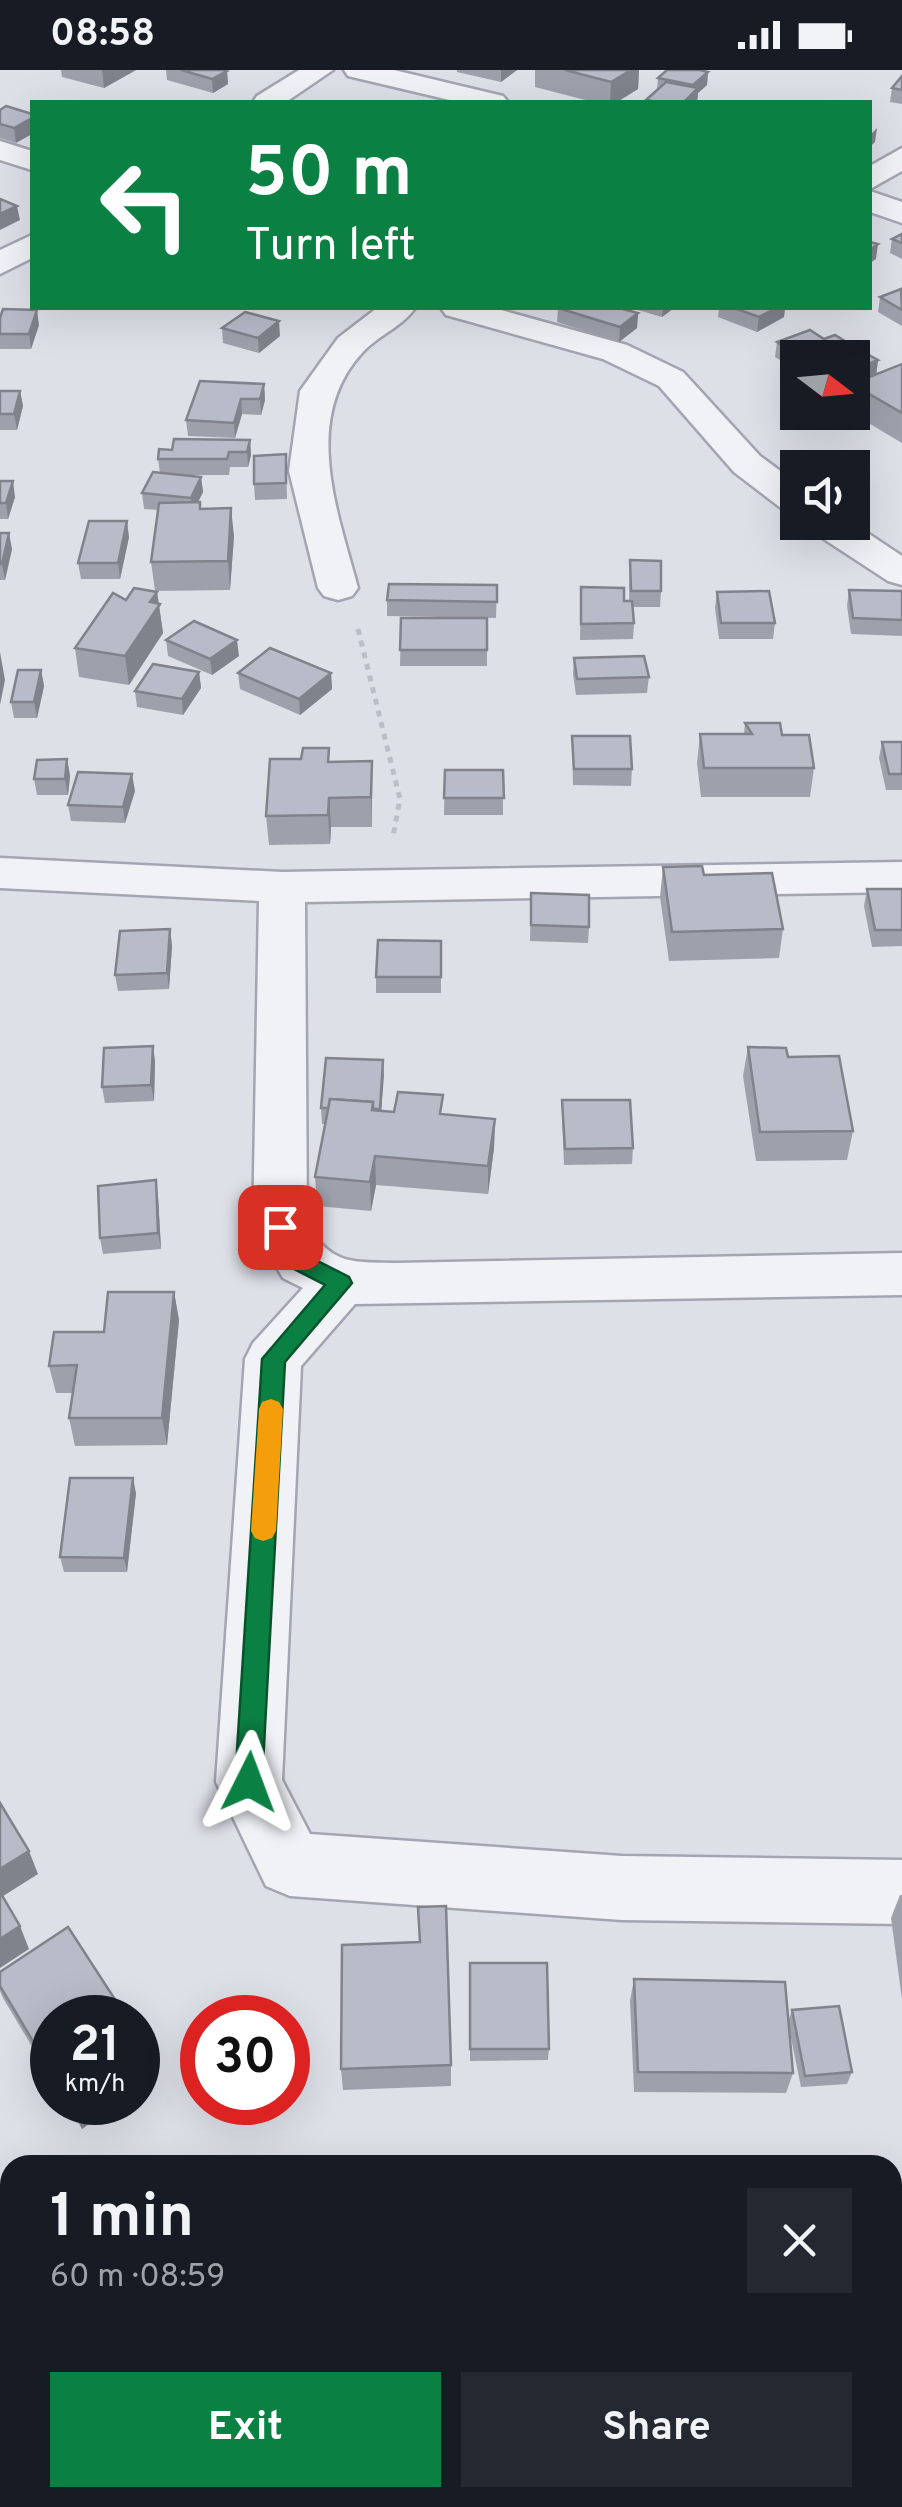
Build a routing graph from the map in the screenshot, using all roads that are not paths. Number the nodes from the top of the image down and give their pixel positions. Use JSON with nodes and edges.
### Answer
{"nodes":[{"id":1,"x":319,"y":70,"type":"edge"},
{"id":2,"x":358,"y":70,"type":"edge"},
{"id":3,"x":270,"y":100,"type":"edge"},
{"id":4,"x":486,"y":100,"type":"edge"},
{"id":5,"x":0,"y":150,"type":"edge"},
{"id":6,"x":902,"y":156,"type":"edge"},
{"id":7,"x":30,"y":159,"type":"edge"},
{"id":8,"x":872,"y":178,"type":"edge"},
{"id":9,"x":872,"y":201,"type":"edge"},
{"id":10,"x":902,"y":214,"type":"edge"},
{"id":11,"x":30,"y":246,"type":"edge"},
{"id":12,"x":0,"y":264,"type":"edge"},
{"id":13,"x":395,"y":310,"type":"edge"},
{"id":14,"x":465,"y":310,"type":"edge"},
{"id":15,"x":780,"y":490,"type":"edge"},
{"id":16,"x":852,"y":540,"type":"edge"},
{"id":17,"x":902,"y":572,"type":"edge"},
{"id":18,"x":338,"y":588,"type":"road end"},
{"id":19,"x":0,"y":873,"type":"edge"},
{"id":20,"x":902,"y":877,"type":"edge"},
{"id":21,"x":282,"y":887,"type":"junction"},
{"id":22,"x":902,"y":1274,"type":"edge"},
{"id":23,"x":341,"y":1283,"type":"junction"},
{"id":24,"x":902,"y":1892,"type":"edge"}],
"edges":[{"from":1,"to":3,"type":"street"},
{"from":2,"to":4,"type":"street"},
{"from":5,"to":7,"type":"street"},
{"from":6,"to":8,"type":"street"},
{"from":9,"to":10,"type":"street"},
{"from":11,"to":12,"type":"street"},
{"from":13,"to":18,"type":"street"},
{"from":14,"to":15,"type":"street"},
{"from":16,"to":17,"type":"street"},
{"from":19,"to":21,"type":"street"},
{"from":20,"to":21,"type":"street"},
{"from":21,"to":23,"type":"street"},
{"from":22,"to":23,"type":"street"},
{"from":23,"to":24,"type":"street"}]}
